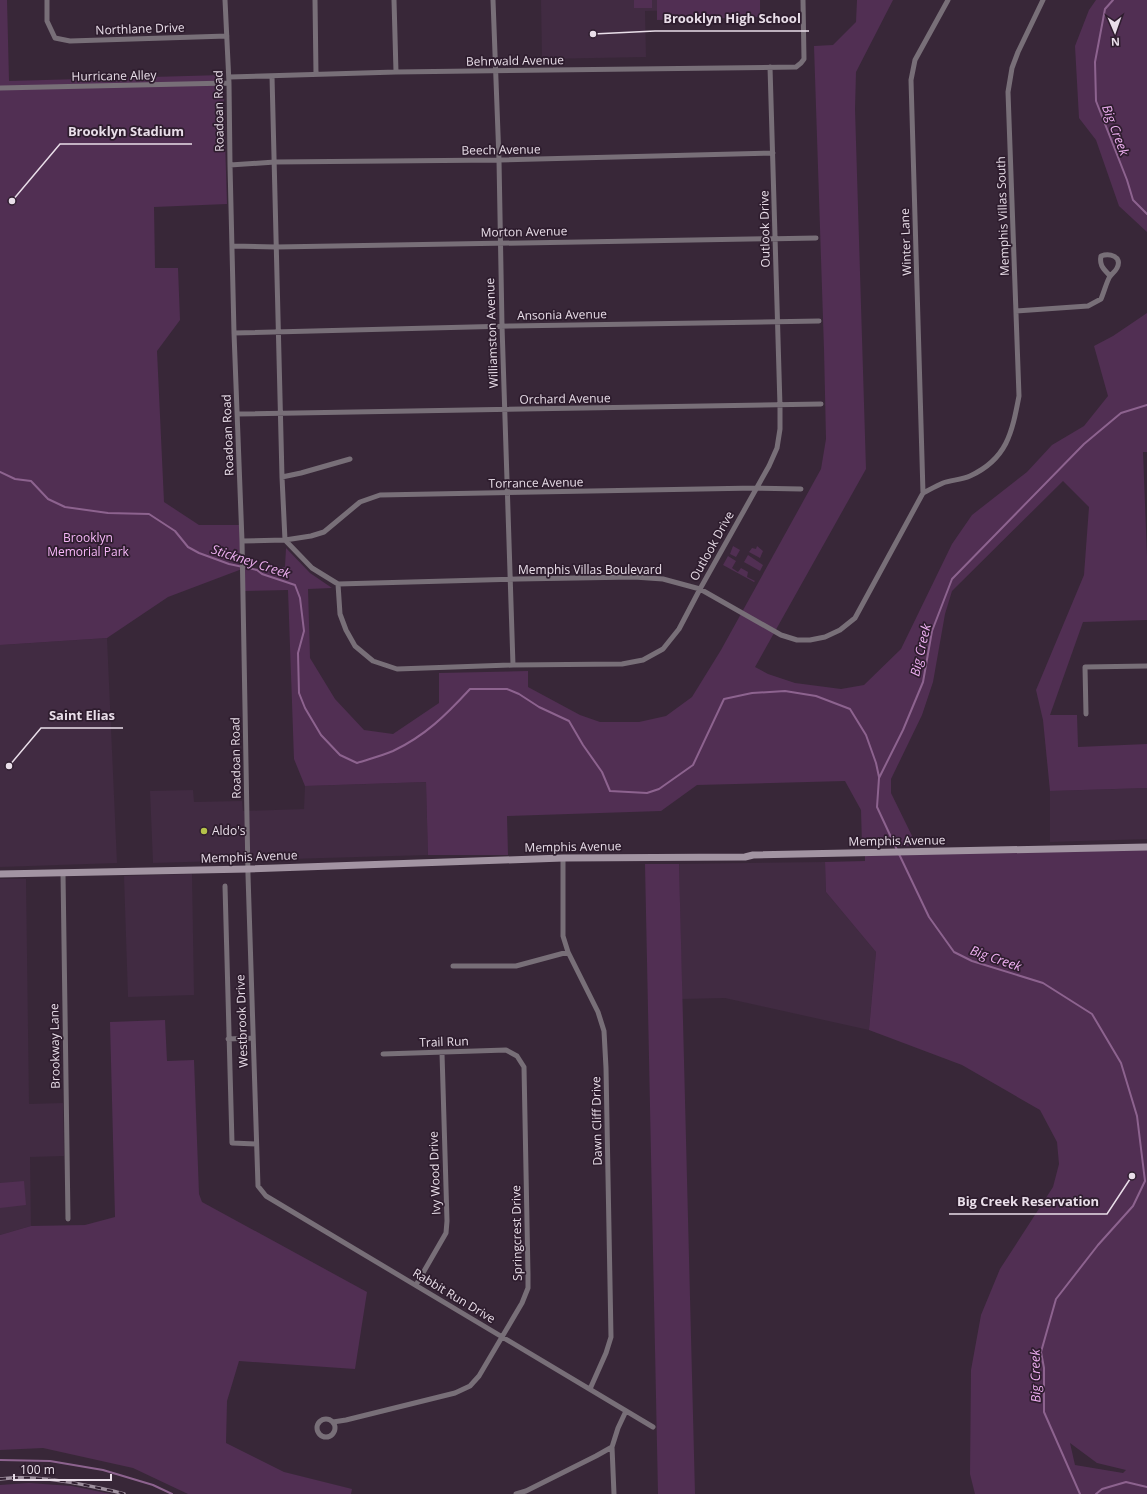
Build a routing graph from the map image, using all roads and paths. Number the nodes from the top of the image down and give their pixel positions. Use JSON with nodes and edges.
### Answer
{"nodes":[{"id":1,"x":47,"y":0,"type":"edge"},
{"id":2,"x":226,"y":0,"type":"edge"},
{"id":3,"x":314,"y":0,"type":"edge"},
{"id":4,"x":394,"y":0,"type":"edge"},
{"id":5,"x":493,"y":0,"type":"edge"},
{"id":6,"x":802,"y":0,"type":"edge"},
{"id":7,"x":948,"y":0,"type":"edge"},
{"id":8,"x":1043,"y":0,"type":"edge"},
{"id":9,"x":227,"y":36,"type":"junction"},
{"id":10,"x":770,"y":67,"type":"junction"},
{"id":11,"x":396,"y":72,"type":"junction"},
{"id":12,"x":496,"y":72,"type":"junction"},
{"id":13,"x":316,"y":74,"type":"junction"},
{"id":14,"x":272,"y":76,"type":"junction"},
{"id":15,"x":229,"y":80,"type":"junction"},
{"id":16,"x":0,"y":88,"type":"edge"},
{"id":17,"x":773,"y":153,"type":"junction"},
{"id":18,"x":499,"y":160,"type":"junction"},
{"id":19,"x":274,"y":162,"type":"junction"},
{"id":20,"x":230,"y":165,"type":"junction"},
{"id":21,"x":776,"y":237,"type":"junction"},
{"id":22,"x":816,"y":238,"type":"dead end"},
{"id":23,"x":500,"y":243,"type":"junction"},
{"id":24,"x":232,"y":246,"type":"junction"},
{"id":25,"x":276,"y":247,"type":"junction"},
{"id":26,"x":1110,"y":276,"type":"junction"},
{"id":27,"x":1016,"y":311,"type":"junction"},
{"id":28,"x":818,"y":321,"type":"dead end"},
{"id":29,"x":777,"y":322,"type":"junction"},
{"id":30,"x":502,"y":326,"type":"junction"},
{"id":31,"x":279,"y":332,"type":"junction"},
{"id":32,"x":234,"y":333,"type":"junction"},
{"id":33,"x":821,"y":404,"type":"dead end"},
{"id":34,"x":780,"y":406,"type":"junction"},
{"id":35,"x":505,"y":410,"type":"junction"},
{"id":36,"x":281,"y":413,"type":"junction"},
{"id":37,"x":237,"y":414,"type":"junction"},
{"id":38,"x":350,"y":459,"type":"dead end"},
{"id":39,"x":282,"y":476,"type":"junction"},
{"id":40,"x":756,"y":488,"type":"junction"},
{"id":41,"x":801,"y":489,"type":"dead end"},
{"id":42,"x":508,"y":493,"type":"junction"},
{"id":43,"x":923,"y":493,"type":"junction"},
{"id":44,"x":285,"y":540,"type":"junction"},
{"id":45,"x":242,"y":541,"type":"junction"},
{"id":46,"x":510,"y":579,"type":"junction"},
{"id":47,"x":338,"y":584,"type":"junction"},
{"id":48,"x":700,"y":589,"type":"junction"},
{"id":49,"x":514,"y":665,"type":"junction"},
{"id":50,"x":1147,"y":666,"type":"edge"},
{"id":51,"x":1086,"y":714,"type":"dead end"},
{"id":52,"x":1147,"y":847,"type":"edge"},
{"id":53,"x":563,"y":858,"type":"junction"},
{"id":54,"x":248,"y":869,"type":"junction"},
{"id":55,"x":63,"y":873,"type":"junction"},
{"id":56,"x":0,"y":874,"type":"edge"},
{"id":57,"x":225,"y":886,"type":"dead end"},
{"id":58,"x":568,"y":952,"type":"junction"},
{"id":59,"x":453,"y":966,"type":"dead end"},
{"id":60,"x":253,"y":1038,"type":"junction"},
{"id":61,"x":228,"y":1039,"type":"junction"},
{"id":62,"x":506,"y":1050,"type":"joint"},
{"id":63,"x":442,"y":1052,"type":"junction"},
{"id":64,"x":383,"y":1054,"type":"dead end"},
{"id":65,"x":256,"y":1144,"type":"junction"},
{"id":66,"x":256,"y":1173,"type":"joint"},
{"id":67,"x":68,"y":1219,"type":"dead end"},
{"id":68,"x":416,"y":1285,"type":"junction"},
{"id":69,"x":501,"y":1336,"type":"junction"},
{"id":70,"x":590,"y":1389,"type":"junction"},
{"id":71,"x":626,"y":1411,"type":"junction"},
{"id":72,"x":333,"y":1422,"type":"dead end"},
{"id":73,"x":653,"y":1427,"type":"dead end"},
{"id":74,"x":612,"y":1446,"type":"junction"},
{"id":75,"x":526,"y":1492,"type":"edge"},
{"id":76,"x":516,"y":1494,"type":"edge"},
{"id":77,"x":614,"y":1494,"type":"edge"}],
"edges":[{"from":1,"to":9,"type":"street","name":"Northlane Drive"},
{"from":2,"to":9,"type":"street","name":"Roadoan Road"},
{"from":3,"to":13,"type":"street"},
{"from":4,"to":11,"type":"street"},
{"from":5,"to":12,"type":"street","name":"Williamston Avenue"},
{"from":6,"to":10,"type":"street","name":"Behrwald Avenue"},
{"from":7,"to":43,"type":"street","name":"Winter Lane"},
{"from":8,"to":27,"type":"street","name":"Memphis Villas South"},
{"from":9,"to":15,"type":"street","name":"Roadoan Road"},
{"from":10,"to":12,"type":"street","name":"Behrwald Avenue"},
{"from":10,"to":17,"type":"street","name":"Outlook Drive"},
{"from":11,"to":12,"type":"street","name":"Behrwald Avenue"},
{"from":11,"to":13,"type":"street","name":"Behrwald Avenue"},
{"from":12,"to":18,"type":"street","name":"Williamston Avenue"},
{"from":13,"to":14,"type":"street","name":"Behrwald Avenue"},
{"from":14,"to":15,"type":"street","name":"Behrwald Avenue"},
{"from":14,"to":19,"type":"street"},
{"from":15,"to":16,"type":"street","name":"Hurricane Alley"},
{"from":15,"to":20,"type":"street","name":"Roadoan Road"},
{"from":17,"to":18,"type":"street","name":"Beech Avenue"},
{"from":17,"to":21,"type":"street","name":"Outlook Drive"},
{"from":18,"to":19,"type":"street","name":"Beech Avenue"},
{"from":18,"to":23,"type":"street","name":"Williamston Avenue"},
{"from":19,"to":20,"type":"street","name":"Beech Avenue"},
{"from":19,"to":25,"type":"street"},
{"from":20,"to":24,"type":"street","name":"Roadoan Road"},
{"from":21,"to":22,"type":"street","name":"Morton Avenue"},
{"from":21,"to":23,"type":"street","name":"Morton Avenue"},
{"from":21,"to":29,"type":"street","name":"Outlook Drive"},
{"from":23,"to":25,"type":"street","name":"Morton Avenue"},
{"from":23,"to":30,"type":"street","name":"Williamston Avenue"},
{"from":24,"to":25,"type":"street","name":"Morton Avenue"},
{"from":24,"to":32,"type":"street","name":"Roadoan Road"},
{"from":25,"to":31,"type":"street"},
{"from":26,"to":26,"type":"street"},
{"from":26,"to":27,"type":"street"},
{"from":27,"to":43,"type":"street","name":"Memphis Villas South"},
{"from":28,"to":29,"type":"street","name":"Ansonia Avenue"},
{"from":29,"to":30,"type":"street","name":"Ansonia Avenue"},
{"from":29,"to":34,"type":"street","name":"Outlook Drive"},
{"from":30,"to":31,"type":"street","name":"Ansonia Avenue"},
{"from":30,"to":35,"type":"street","name":"Williamston Avenue"},
{"from":31,"to":32,"type":"street","name":"Ansonia Avenue"},
{"from":31,"to":36,"type":"street"},
{"from":32,"to":37,"type":"street","name":"Roadoan Road"},
{"from":33,"to":34,"type":"street","name":"Orchard Avenue"},
{"from":34,"to":35,"type":"street","name":"Orchard Avenue"},
{"from":34,"to":40,"type":"street","name":"Outlook Drive"},
{"from":35,"to":36,"type":"street","name":"Orchard Avenue"},
{"from":35,"to":42,"type":"street","name":"Williamston Avenue"},
{"from":36,"to":37,"type":"street","name":"Orchard Avenue"},
{"from":36,"to":39,"type":"street"},
{"from":37,"to":45,"type":"street","name":"Roadoan Road"},
{"from":38,"to":39,"type":"street"},
{"from":39,"to":44,"type":"street"},
{"from":40,"to":41,"type":"street","name":"Torrance Avenue"},
{"from":40,"to":42,"type":"street","name":"Torrance Avenue"},
{"from":40,"to":48,"type":"street","name":"Outlook Drive"},
{"from":42,"to":44,"type":"street","name":"Torrance Avenue"},
{"from":42,"to":46,"type":"street","name":"Williamston Avenue"},
{"from":43,"to":48,"type":"street","name":"Memphis Villas Boulevard"},
{"from":44,"to":45,"type":"street"},
{"from":44,"to":47,"type":"street"},
{"from":45,"to":54,"type":"street","name":"Roadoan Road"},
{"from":46,"to":47,"type":"street","name":"Memphis Villas Boulevard"},
{"from":46,"to":48,"type":"street","name":"Memphis Villas Boulevard"},
{"from":46,"to":49,"type":"street","name":"Williamston Avenue"},
{"from":47,"to":49,"type":"street","name":"Outlook Drive"},
{"from":48,"to":49,"type":"street","name":"Outlook Drive"},
{"from":50,"to":51,"type":"street"},
{"from":52,"to":53,"type":"main road","name":"Memphis Avenue"},
{"from":53,"to":54,"type":"main road","name":"Memphis Avenue"},
{"from":53,"to":58,"type":"street","name":"Dawn Cliff Drive"},
{"from":54,"to":55,"type":"main road","name":"Memphis Avenue"},
{"from":54,"to":60,"type":"street","name":"Westbrook Drive"},
{"from":55,"to":56,"type":"main road","name":"Memphis Avenue"},
{"from":55,"to":67,"type":"street","name":"Brookway Lane"},
{"from":57,"to":61,"type":"street"},
{"from":58,"to":59,"type":"street"},
{"from":58,"to":70,"type":"street","name":"Dawn Cliff Drive"},
{"from":60,"to":61,"type":"street"},
{"from":60,"to":65,"type":"street","name":"Westbrook Drive"},
{"from":61,"to":65,"type":"street"},
{"from":62,"to":63,"type":"street","name":"Trail Run"},
{"from":62,"to":69,"type":"street","name":"Springcrest Drive"},
{"from":63,"to":64,"type":"street","name":"Trail Run"},
{"from":63,"to":68,"type":"street","name":"Ivy Wood Drive"},
{"from":65,"to":66,"type":"street","name":"Westbrook Drive"},
{"from":66,"to":68,"type":"street","name":"Rabbit Run Drive"},
{"from":68,"to":69,"type":"street","name":"Rabbit Run Drive"},
{"from":69,"to":70,"type":"street","name":"Rabbit Run Drive"},
{"from":69,"to":72,"type":"street","name":"Springcrest Drive"},
{"from":70,"to":71,"type":"street","name":"Rabbit Run Drive"},
{"from":71,"to":73,"type":"street","name":"Rabbit Run Drive"},
{"from":71,"to":74,"type":"street"},
{"from":74,"to":75,"type":"street"},
{"from":74,"to":77,"type":"street"},
{"from":75,"to":76,"type":"street"}]}
